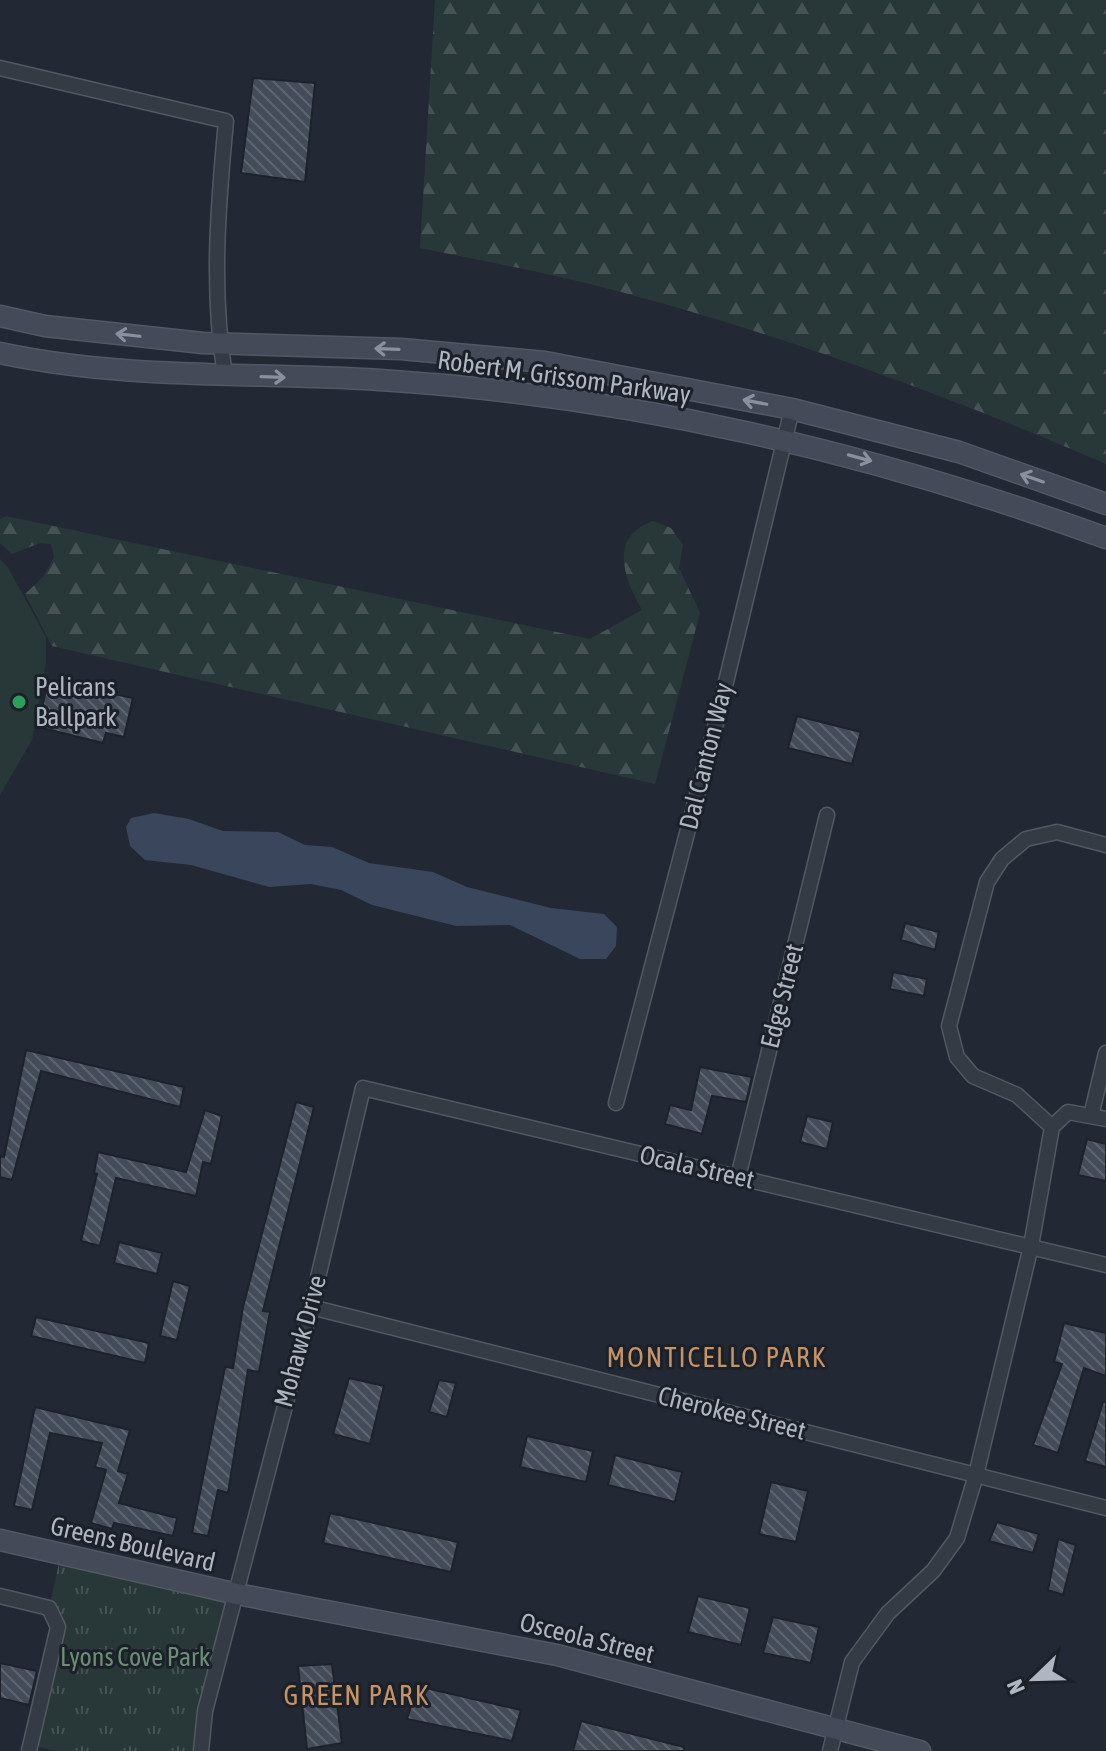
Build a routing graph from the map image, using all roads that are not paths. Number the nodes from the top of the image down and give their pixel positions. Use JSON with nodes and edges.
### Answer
{"nodes":[{"id":1,"x":0,"y":68,"type":"edge"},
{"id":2,"x":0,"y":316,"type":"edge"},
{"id":3,"x":220,"y":343,"type":"junction"},
{"id":4,"x":0,"y":353,"type":"edge"},
{"id":5,"x":225,"y":375,"type":"junction"},
{"id":6,"x":792,"y":409,"type":"junction"},
{"id":7,"x":785,"y":438,"type":"junction"},
{"id":8,"x":1106,"y":504,"type":"edge"},
{"id":9,"x":1106,"y":538,"type":"edge"},
{"id":10,"x":827,"y":815,"type":"dead end"},
{"id":11,"x":1106,"y":845,"type":"edge"},
{"id":12,"x":1106,"y":1053,"type":"edge"},
{"id":13,"x":363,"y":1088,"type":"joint"},
{"id":14,"x":616,"y":1103,"type":"dead end"},
{"id":15,"x":1099,"y":1118,"type":"edge"},
{"id":16,"x":1052,"y":1127,"type":"junction"},
{"id":17,"x":738,"y":1177,"type":"junction"},
{"id":18,"x":1031,"y":1246,"type":"junction"},
{"id":19,"x":1106,"y":1265,"type":"edge"},
{"id":20,"x":311,"y":1307,"type":"junction"},
{"id":21,"x":976,"y":1475,"type":"junction"},
{"id":22,"x":1106,"y":1508,"type":"edge"},
{"id":23,"x":0,"y":1540,"type":"edge"},
{"id":24,"x":237,"y":1594,"type":"junction"},
{"id":25,"x":0,"y":1596,"type":"edge"},
{"id":26,"x":832,"y":1741,"type":"edge"},
{"id":27,"x":29,"y":1751,"type":"edge"},
{"id":28,"x":201,"y":1751,"type":"edge"},
{"id":29,"x":920,"y":1751,"type":"edge"}],
"edges":[{"from":1,"to":3,"type":"street"},
{"from":3,"to":2,"type":"main road","name":"Robert M. Grissom Parkway","one_way":true},
{"from":3,"to":5,"type":"street"},
{"from":6,"to":3,"type":"main road","name":"Robert M. Grissom Parkway","one_way":true},
{"from":4,"to":5,"type":"main road","name":"Robert M. Grissom Parkway"},
{"from":5,"to":7,"type":"main road","name":"Robert M. Grissom Parkway","one_way":true},
{"from":6,"to":7,"type":"street","name":"Dal Canton Way"},
{"from":8,"to":6,"type":"main road","name":"Robert M. Grissom Parkway","one_way":true},
{"from":7,"to":9,"type":"main road","name":"Robert M. Grissom Parkway","one_way":true},
{"from":7,"to":14,"type":"street","name":"Dal Canton Way"},
{"from":10,"to":17,"type":"street","name":"Edge Street"},
{"from":11,"to":16,"type":"street"},
{"from":12,"to":15,"type":"street"},
{"from":13,"to":17,"type":"street","name":"Ocala Street"},
{"from":13,"to":20,"type":"street","name":"Mohawk Drive"},
{"from":15,"to":16,"type":"street"},
{"from":16,"to":18,"type":"street"},
{"from":17,"to":18,"type":"street","name":"Ocala Street"},
{"from":18,"to":19,"type":"street","name":"Ocala Street"},
{"from":18,"to":21,"type":"street"},
{"from":20,"to":21,"type":"street","name":"Cherokee Street"},
{"from":20,"to":24,"type":"street","name":"Mohawk Drive"},
{"from":21,"to":22,"type":"street","name":"Cherokee Street"},
{"from":21,"to":26,"type":"street"},
{"from":23,"to":24,"type":"main road","name":"Greens Boulevard"},
{"from":24,"to":26,"type":"main road","name":"Osceola Street"},
{"from":24,"to":28,"type":"street","name":"Greens Boulevard"},
{"from":25,"to":27,"type":"street"},
{"from":26,"to":29,"type":"main road","name":"Osceola Street"}]}
